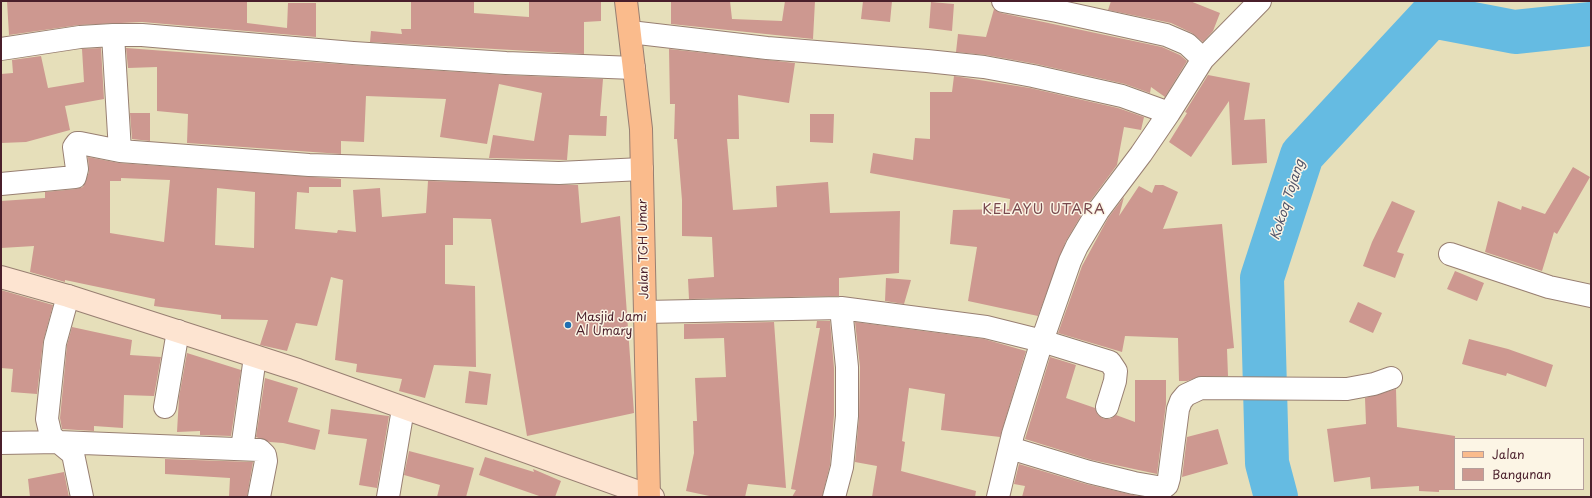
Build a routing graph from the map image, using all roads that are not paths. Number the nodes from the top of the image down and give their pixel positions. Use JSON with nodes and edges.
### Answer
{"nodes":[{"id":1,"x":626,"y":1,"type":"edge"},
{"id":2,"x":1004,"y":1,"type":"edge"},
{"id":3,"x":1260,"y":1,"type":"edge"},
{"id":4,"x":630,"y":32,"type":"junction"},
{"id":5,"x":113,"y":35,"type":"junction"},
{"id":6,"x":1,"y":49,"type":"edge"},
{"id":7,"x":1202,"y":59,"type":"junction"},
{"id":8,"x":634,"y":68,"type":"junction"},
{"id":9,"x":1169,"y":113,"type":"junction"},
{"id":10,"x":120,"y":151,"type":"junction"},
{"id":11,"x":642,"y":169,"type":"junction"},
{"id":12,"x":1,"y":184,"type":"edge"},
{"id":13,"x":1450,"y":254,"type":"dead end"},
{"id":14,"x":1,"y":277,"type":"edge"},
{"id":15,"x":68,"y":296,"type":"junction"},
{"id":16,"x":1591,"y":296,"type":"edge"},
{"id":17,"x":841,"y":308,"type":"junction"},
{"id":18,"x":645,"y":312,"type":"junction"},
{"id":19,"x":178,"y":331,"type":"junction"},
{"id":20,"x":1042,"y":341,"type":"junction"},
{"id":21,"x":255,"y":357,"type":"junction"},
{"id":22,"x":1391,"y":378,"type":"dead end"},
{"id":23,"x":165,"y":407,"type":"dead end"},
{"id":24,"x":1107,"y":407,"type":"dead end"},
{"id":25,"x":403,"y":409,"type":"junction"},
{"id":26,"x":58,"y":442,"type":"junction"},
{"id":27,"x":1,"y":443,"type":"edge"},
{"id":28,"x":1010,"y":448,"type":"junction"},
{"id":29,"x":242,"y":449,"type":"junction"},
{"id":30,"x":82,"y":497,"type":"edge"},
{"id":31,"x":260,"y":497,"type":"edge"},
{"id":32,"x":388,"y":497,"type":"edge"},
{"id":33,"x":650,"y":497,"type":"edge"},
{"id":34,"x":834,"y":497,"type":"edge"},
{"id":35,"x":998,"y":497,"type":"edge"}],
"edges":[{"from":1,"to":4,"type":"main road","name":"Jalan TGH Umar"},
{"from":2,"to":7,"type":"street"},
{"from":3,"to":7,"type":"street"},
{"from":4,"to":8,"type":"main road","name":"Jalan TGH Umar"},
{"from":4,"to":9,"type":"street"},
{"from":5,"to":6,"type":"street"},
{"from":5,"to":8,"type":"street"},
{"from":5,"to":10,"type":"street"},
{"from":7,"to":9,"type":"street"},
{"from":8,"to":11,"type":"main road","name":"Jalan TGH Umar"},
{"from":9,"to":20,"type":"street"},
{"from":10,"to":11,"type":"street"},
{"from":10,"to":12,"type":"street"},
{"from":11,"to":18,"type":"main road","name":"Jalan TGH Umar"},
{"from":13,"to":16,"type":"street"},
{"from":14,"to":15,"type":"street"},
{"from":15,"to":19,"type":"street"},
{"from":15,"to":26,"type":"street"},
{"from":17,"to":18,"type":"street"},
{"from":17,"to":20,"type":"street"},
{"from":17,"to":34,"type":"street"},
{"from":18,"to":33,"type":"main road","name":"Jalan TGH Umar"},
{"from":19,"to":21,"type":"street"},
{"from":19,"to":23,"type":"street"},
{"from":20,"to":24,"type":"street"},
{"from":20,"to":28,"type":"street"},
{"from":21,"to":25,"type":"street"},
{"from":21,"to":29,"type":"street"},
{"from":22,"to":28,"type":"street"},
{"from":25,"to":32,"type":"street"},
{"from":25,"to":33,"type":"street"},
{"from":26,"to":27,"type":"street"},
{"from":26,"to":29,"type":"street"},
{"from":26,"to":30,"type":"street"},
{"from":28,"to":35,"type":"street"},
{"from":29,"to":31,"type":"street"}]}
